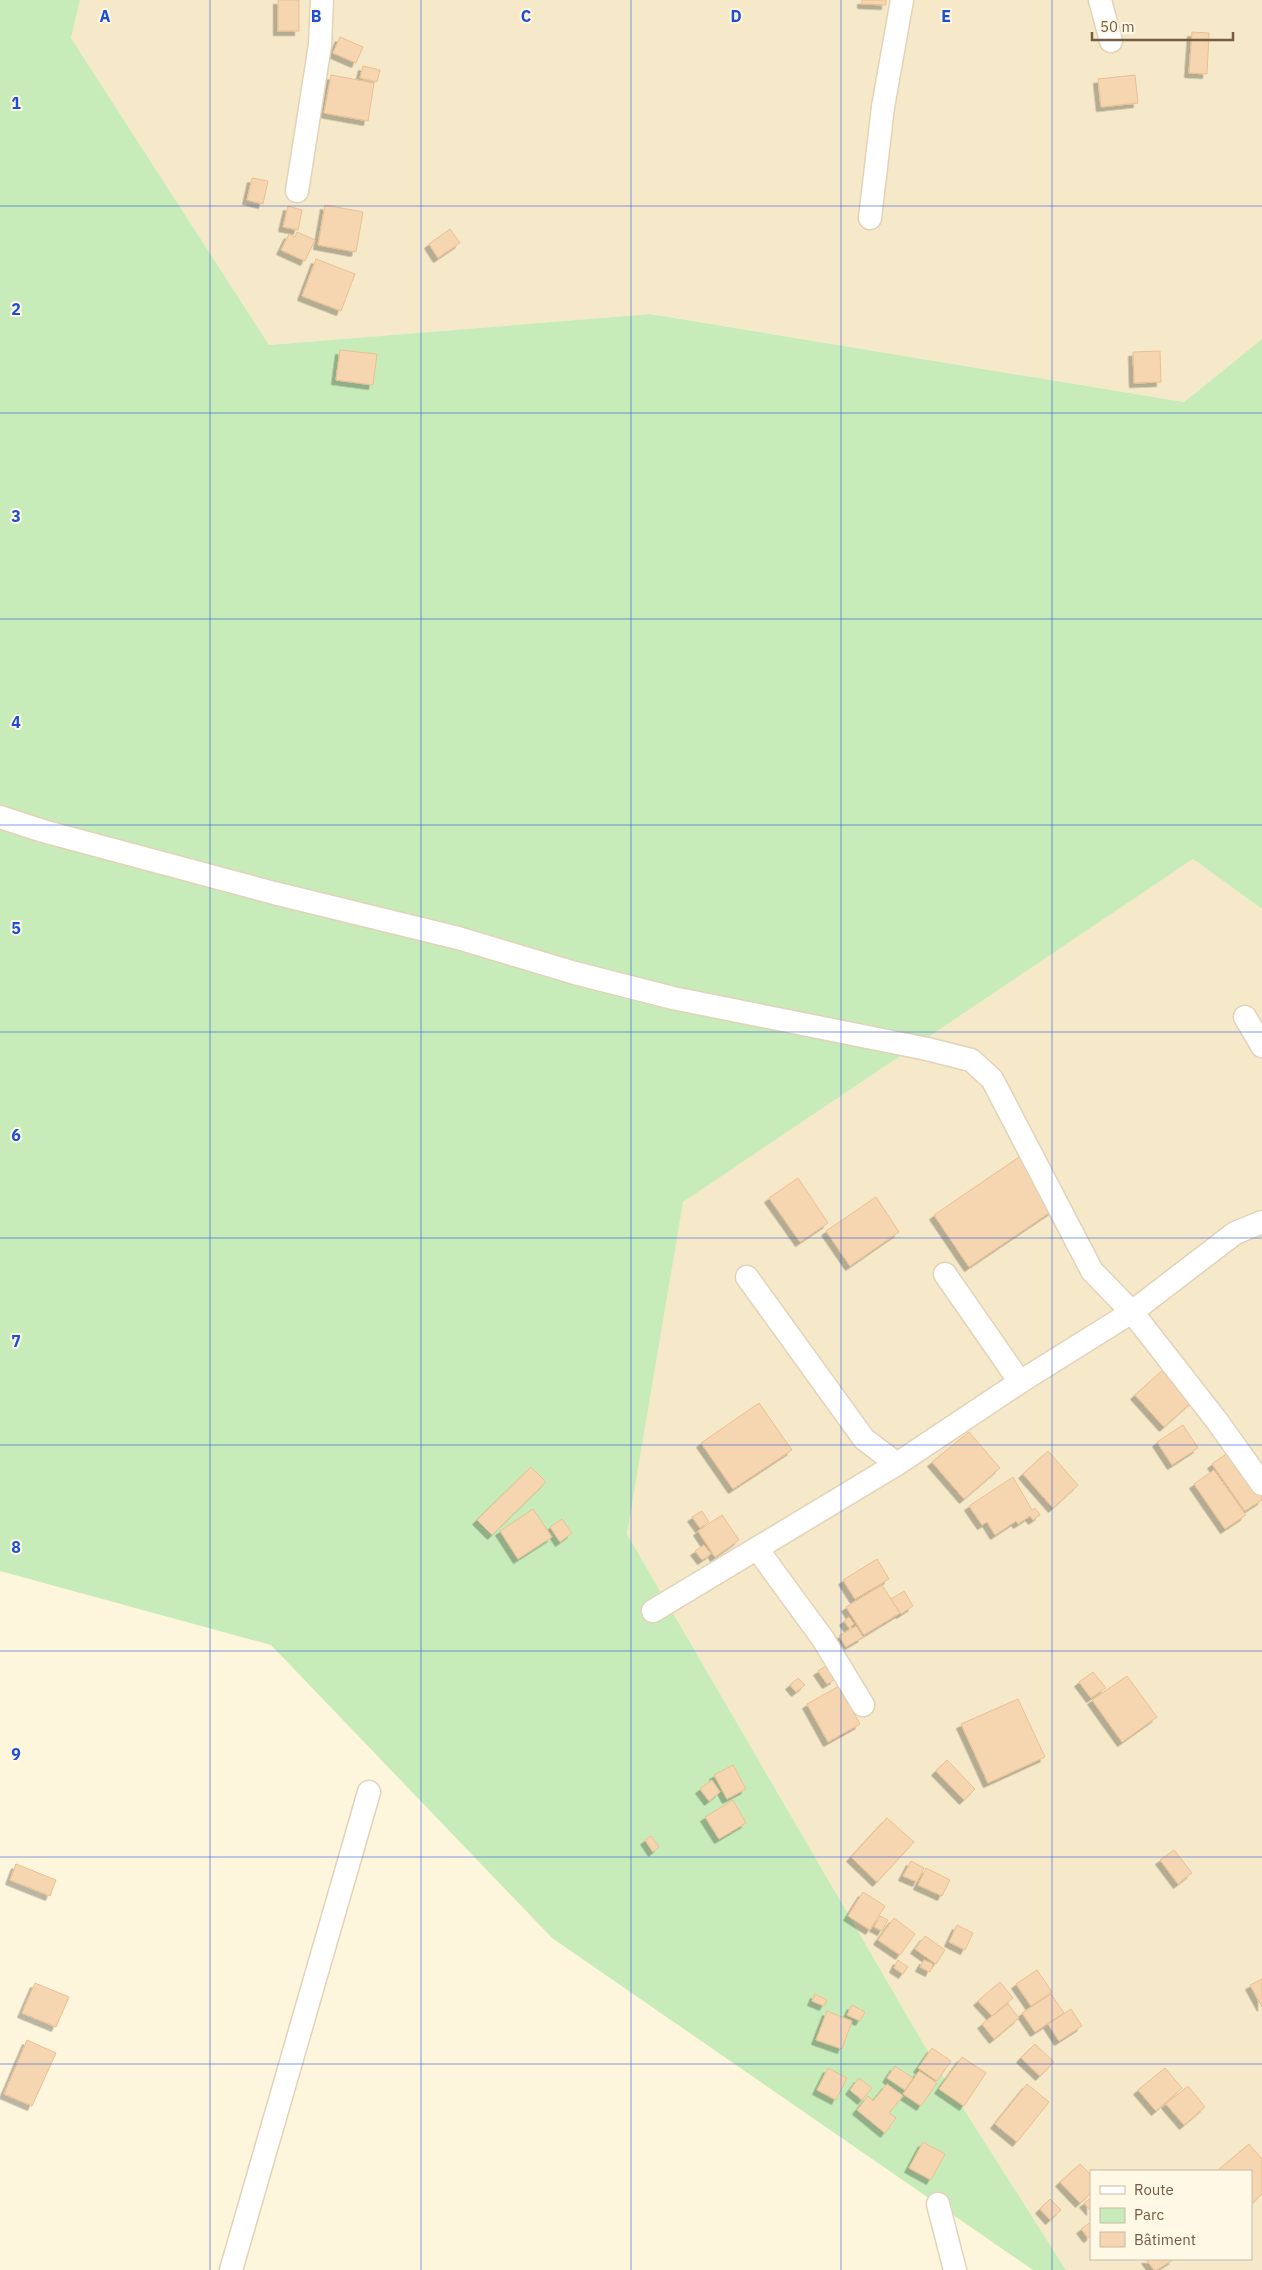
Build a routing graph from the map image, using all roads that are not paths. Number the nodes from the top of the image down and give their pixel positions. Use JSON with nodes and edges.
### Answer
{"nodes":[{"id":1,"x":322,"y":0,"type":"edge"},
{"id":2,"x":902,"y":0,"type":"edge"},
{"id":3,"x":1100,"y":0,"type":"edge"},
{"id":4,"x":1111,"y":41,"type":"dead end"},
{"id":5,"x":297,"y":191,"type":"dead end"},
{"id":6,"x":870,"y":218,"type":"dead end"},
{"id":7,"x":0,"y":817,"type":"edge"},
{"id":8,"x":1245,"y":1016,"type":"dead end"},
{"id":9,"x":1262,"y":1046,"type":"edge"},
{"id":10,"x":1262,"y":1222,"type":"edge"},
{"id":11,"x":945,"y":1274,"type":"dead end"},
{"id":12,"x":747,"y":1277,"type":"dead end"},
{"id":13,"x":1132,"y":1312,"type":"junction"},
{"id":14,"x":1020,"y":1382,"type":"junction"},
{"id":15,"x":897,"y":1464,"type":"junction"},
{"id":16,"x":1262,"y":1484,"type":"edge"},
{"id":17,"x":758,"y":1550,"type":"junction"},
{"id":18,"x":653,"y":1611,"type":"dead end"},
{"id":19,"x":863,"y":1705,"type":"dead end"},
{"id":20,"x":369,"y":1792,"type":"dead end"},
{"id":21,"x":938,"y":2204,"type":"dead end"},
{"id":22,"x":231,"y":2270,"type":"edge"},
{"id":23,"x":955,"y":2270,"type":"edge"}],
"edges":[{"from":1,"to":5,"type":"street"},
{"from":2,"to":6,"type":"street"},
{"from":3,"to":4,"type":"street"},
{"from":7,"to":13,"type":"street"},
{"from":8,"to":9,"type":"street"},
{"from":10,"to":13,"type":"street"},
{"from":11,"to":14,"type":"street"},
{"from":12,"to":15,"type":"street"},
{"from":13,"to":14,"type":"street"},
{"from":13,"to":16,"type":"street"},
{"from":14,"to":15,"type":"street"},
{"from":15,"to":17,"type":"street"},
{"from":17,"to":18,"type":"street"},
{"from":17,"to":19,"type":"street"},
{"from":20,"to":22,"type":"street"},
{"from":21,"to":23,"type":"street"}]}
